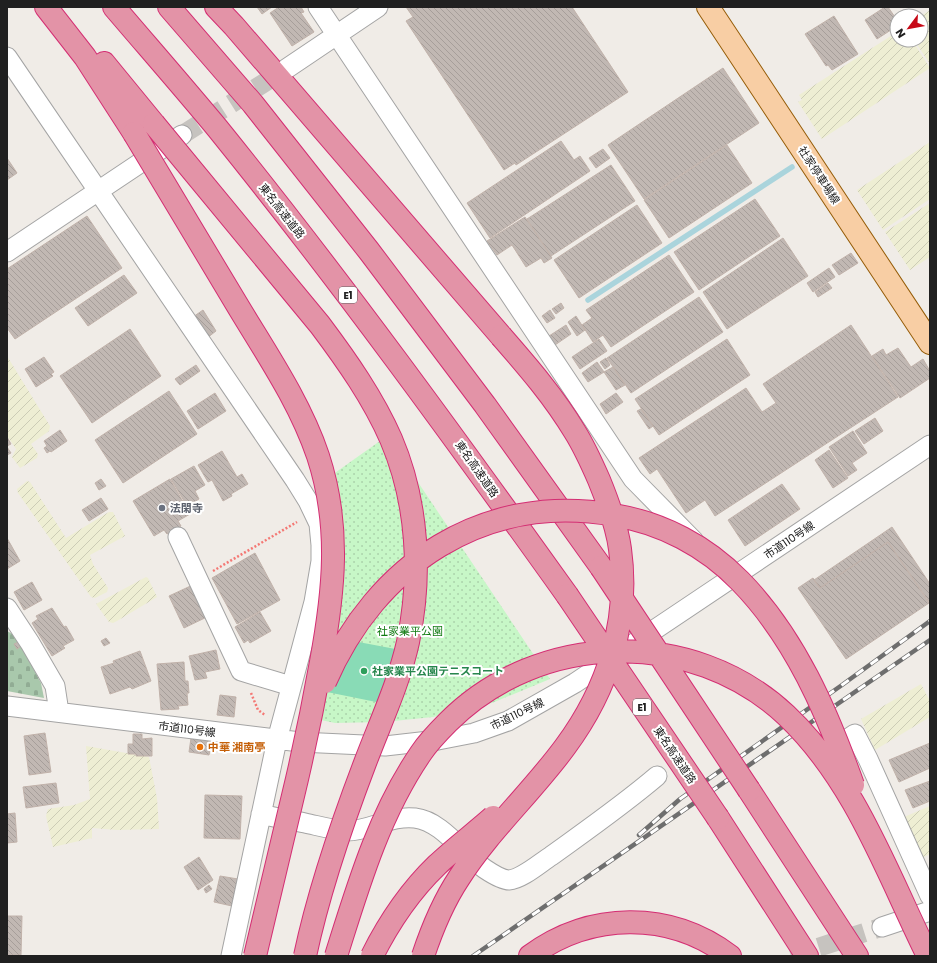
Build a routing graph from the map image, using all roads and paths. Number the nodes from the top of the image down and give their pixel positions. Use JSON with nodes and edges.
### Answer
{"nodes":[{"id":1,"x":46,"y":7,"type":"edge"},
{"id":2,"x":58,"y":7,"type":"edge"},
{"id":3,"x":114,"y":7,"type":"edge"},
{"id":4,"x":170,"y":7,"type":"edge"},
{"id":5,"x":216,"y":7,"type":"edge"},
{"id":6,"x":318,"y":7,"type":"edge"},
{"id":7,"x":378,"y":7,"type":"edge"},
{"id":8,"x":708,"y":7,"type":"edge"},
{"id":9,"x":336,"y":34,"type":"junction"},
{"id":10,"x":7,"y":57,"type":"edge"},
{"id":11,"x":286,"y":69,"type":"tunnel mouth"},
{"id":12,"x":182,"y":135,"type":"tunnel mouth"},
{"id":13,"x":98,"y":192,"type":"junction"},
{"id":14,"x":7,"y":252,"type":"edge"},
{"id":15,"x":930,"y":343,"type":"edge"},
{"id":16,"x":930,"y":445,"type":"edge"},
{"id":17,"x":304,"y":518,"type":"dead end"},
{"id":18,"x":178,"y":537,"type":"dead end"},
{"id":19,"x":199,"y":579,"type":"junction"},
{"id":20,"x":731,"y":579,"type":"junction"},
{"id":21,"x":7,"y":608,"type":"edge"},
{"id":22,"x":291,"y":686,"type":"junction"},
{"id":23,"x":7,"y":706,"type":"edge"},
{"id":24,"x":59,"y":712,"type":"junction"},
{"id":25,"x":311,"y":717,"type":"junction"},
{"id":26,"x":849,"y":738,"type":"dead end"},
{"id":27,"x":277,"y":740,"type":"junction"},
{"id":28,"x":546,"y":772,"type":"junction"},
{"id":29,"x":657,"y":776,"type":"dead end"},
{"id":30,"x":261,"y":814,"type":"junction"},
{"id":31,"x":868,"y":827,"type":"junction"},
{"id":32,"x":930,"y":896,"type":"edge"},
{"id":33,"x":930,"y":911,"type":"edge"},
{"id":34,"x":882,"y":927,"type":"tunnel mouth"},
{"id":35,"x":232,"y":956,"type":"edge"},
{"id":36,"x":255,"y":956,"type":"edge"},
{"id":37,"x":304,"y":956,"type":"edge"},
{"id":38,"x":336,"y":956,"type":"edge"},
{"id":39,"x":372,"y":956,"type":"edge"},
{"id":40,"x":423,"y":956,"type":"edge"},
{"id":41,"x":530,"y":956,"type":"edge"},
{"id":42,"x":730,"y":956,"type":"edge"},
{"id":43,"x":807,"y":956,"type":"edge"},
{"id":44,"x":857,"y":956,"type":"edge"},
{"id":45,"x":928,"y":956,"type":"edge"}],
"edges":[{"from":1,"to":25,"type":"highway","bridge":true},
{"from":2,"to":37,"type":"highway","bridge":true},
{"from":3,"to":43,"type":"highway","name":"東名高速道路","number":"E1","bridge":true},
{"from":4,"to":44,"type":"highway","bridge":true},
{"from":5,"to":28,"type":"highway","bridge":true},
{"from":6,"to":9,"type":"street"},
{"from":7,"to":9,"type":"street"},
{"from":8,"to":15,"type":"main road","name":"社家停車場線"},
{"from":9,"to":11,"type":"street"},
{"from":9,"to":20,"type":"street"},
{"from":10,"to":13,"type":"street"},
{"from":12,"to":13,"type":"street"},
{"from":13,"to":14,"type":"street"},
{"from":13,"to":22,"type":"street"},
{"from":16,"to":20,"type":"street","name":"市道110号線"},
{"from":17,"to":19,"type":"path"},
{"from":18,"to":19,"type":"street"},
{"from":19,"to":22,"type":"street"},
{"from":20,"to":27,"type":"street","name":"市道110号線"},
{"from":21,"to":24,"type":"street"},
{"from":22,"to":27,"type":"street"},
{"from":23,"to":24,"type":"street","name":"市道110号線"},
{"from":24,"to":27,"type":"street","name":"市道110号線"},
{"from":25,"to":31,"type":"highway","bridge":true},
{"from":25,"to":36,"type":"highway","bridge":true},
{"from":26,"to":32,"type":"street"},
{"from":27,"to":30,"type":"street"},
{"from":28,"to":39,"type":"highway","bridge":true},
{"from":28,"to":40,"type":"highway","bridge":true},
{"from":29,"to":30,"type":"street"},
{"from":30,"to":35,"type":"street"},
{"from":31,"to":38,"type":"highway","bridge":true},
{"from":31,"to":45,"type":"highway","bridge":true},
{"from":33,"to":34,"type":"street"},
{"from":41,"to":42,"type":"highway"}]}
